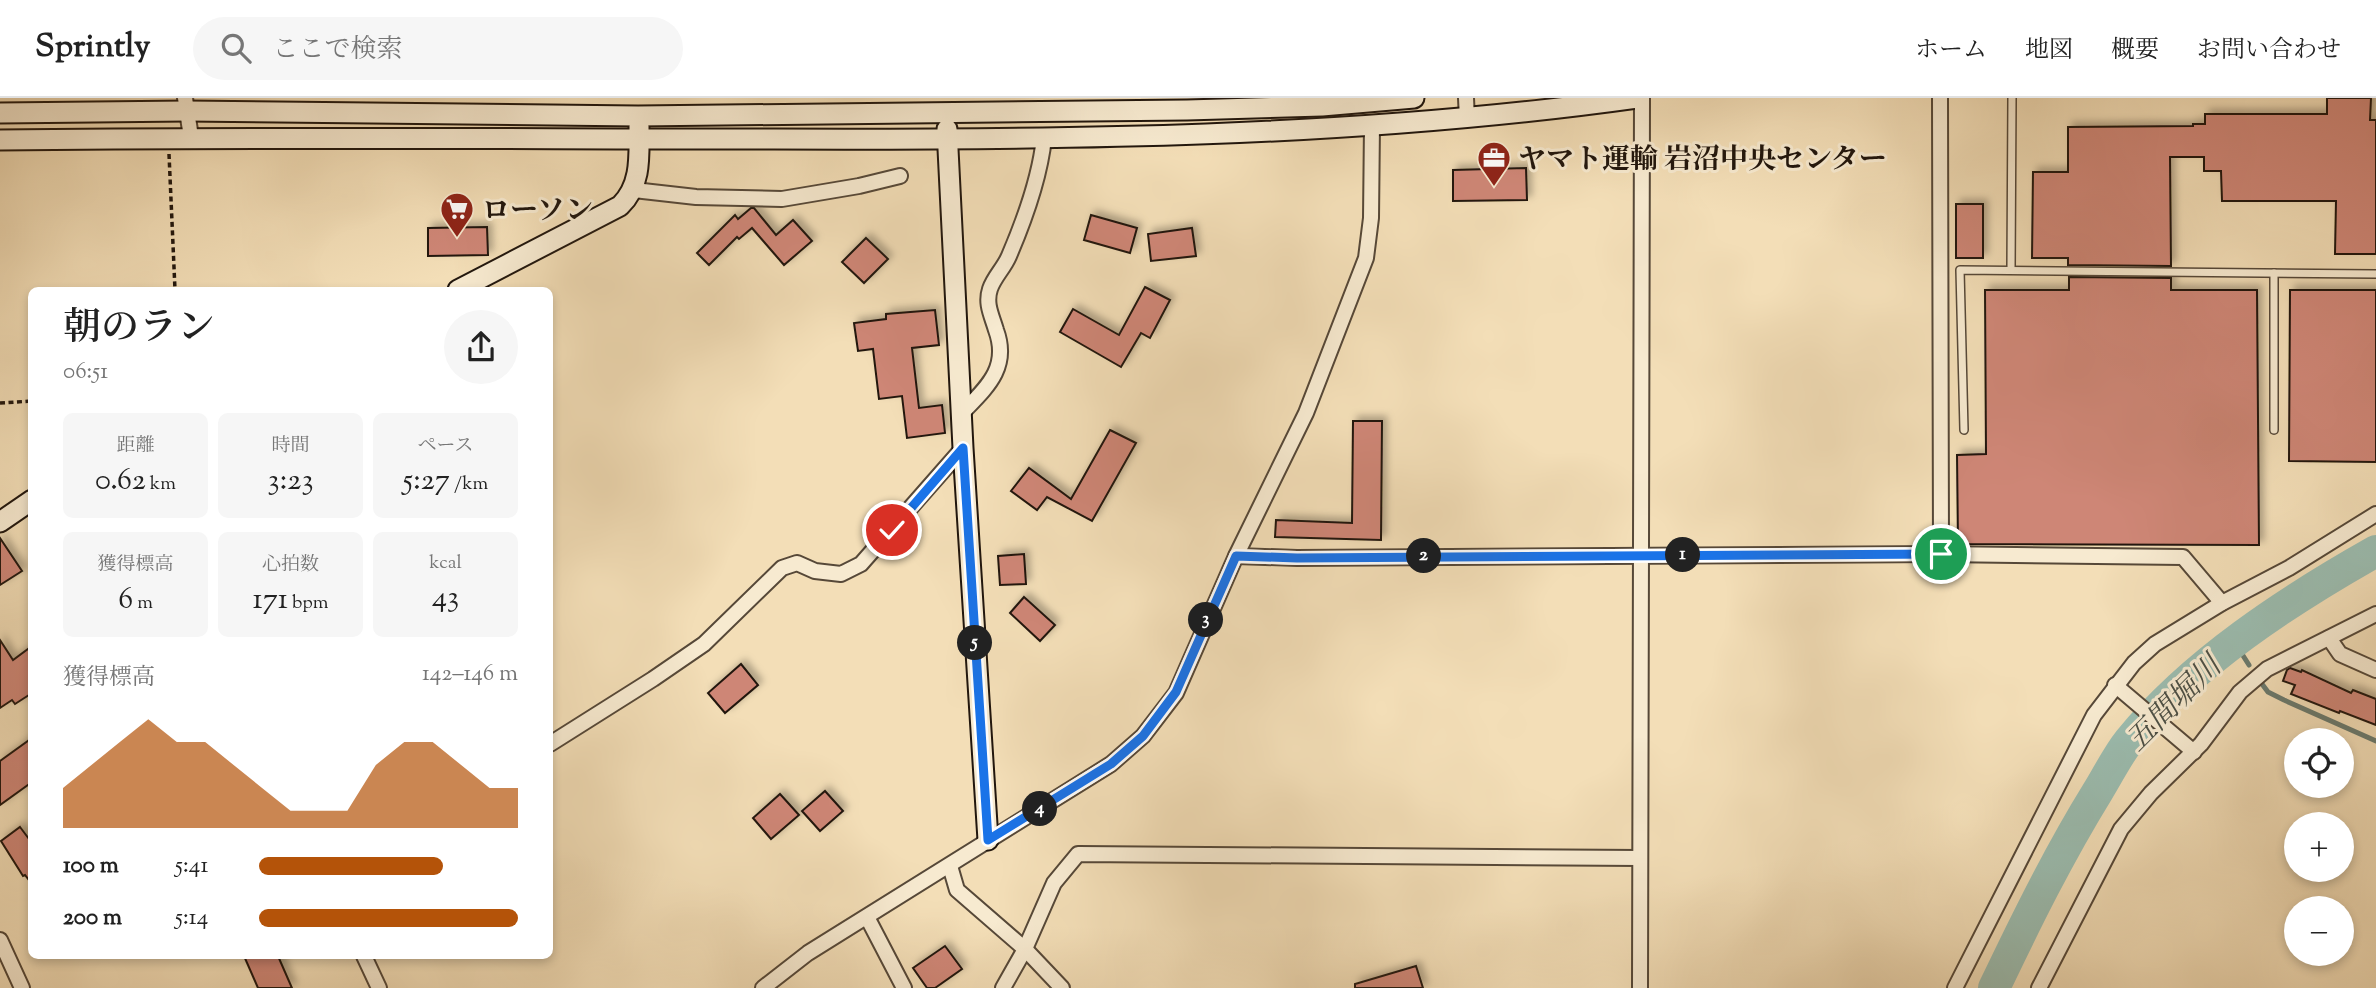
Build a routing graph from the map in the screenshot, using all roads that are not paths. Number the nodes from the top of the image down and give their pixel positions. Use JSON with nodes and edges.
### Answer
{"nodes":[{"id":1,"x":1414,"y":98,"type":"edge"},
{"id":2,"x":1466,"y":98,"type":"edge"},
{"id":3,"x":1640,"y":98,"type":"edge"},
{"id":4,"x":1940,"y":98,"type":"edge"},
{"id":5,"x":2012,"y":98,"type":"edge"},
{"id":6,"x":186,"y":105,"type":"edge"},
{"id":7,"x":946,"y":105,"type":"edge"},
{"id":8,"x":0,"y":113,"type":"edge"},
{"id":9,"x":638,"y":116,"type":"junction"},
{"id":10,"x":1467,"y":119,"type":"junction"},
{"id":11,"x":1372,"y":125,"type":"junction"},
{"id":12,"x":191,"y":137,"type":"junction"},
{"id":13,"x":1044,"y":138,"type":"junction"},
{"id":14,"x":639,"y":139,"type":"junction"},
{"id":15,"x":948,"y":139,"type":"junction"},
{"id":16,"x":0,"y":140,"type":"edge"},
{"id":17,"x":900,"y":176,"type":"dead end"},
{"id":18,"x":634,"y":190,"type":"junction"},
{"id":19,"x":2011,"y":271,"type":"junction"},
{"id":20,"x":2274,"y":273,"type":"junction"},
{"id":21,"x":2376,"y":274,"type":"edge"},
{"id":22,"x":464,"y":287,"type":"edge"},
{"id":23,"x":962,"y":413,"type":"junction"},
{"id":24,"x":1964,"y":430,"type":"dead end"},
{"id":25,"x":2274,"y":430,"type":"dead end"},
{"id":26,"x":963,"y":448,"type":"junction"},
{"id":27,"x":28,"y":503,"type":"edge"},
{"id":28,"x":2376,"y":514,"type":"edge"},
{"id":29,"x":0,"y":522,"type":"edge"},
{"id":30,"x":1941,"y":554,"type":"junction"},
{"id":31,"x":1236,"y":556,"type":"junction"},
{"id":32,"x":1641,"y":556,"type":"junction"},
{"id":33,"x":2222,"y":603,"type":"junction"},
{"id":34,"x":2376,"y":614,"type":"edge"},
{"id":35,"x":2329,"y":638,"type":"junction"},
{"id":36,"x":2376,"y":670,"type":"edge"},
{"id":37,"x":2118,"y":687,"type":"junction"},
{"id":38,"x":553,"y":742,"type":"edge"},
{"id":39,"x":2189,"y":749,"type":"junction"},
{"id":40,"x":988,"y":840,"type":"junction"},
{"id":41,"x":1640,"y":858,"type":"junction"},
{"id":42,"x":950,"y":866,"type":"junction"},
{"id":43,"x":867,"y":917,"type":"junction"},
{"id":44,"x":0,"y":940,"type":"edge"},
{"id":45,"x":1025,"y":949,"type":"junction"},
{"id":46,"x":365,"y":959,"type":"edge"},
{"id":47,"x":5,"y":963,"type":"edge"},
{"id":48,"x":22,"y":988,"type":"edge"},
{"id":49,"x":379,"y":988,"type":"edge"},
{"id":50,"x":763,"y":988,"type":"edge"},
{"id":51,"x":904,"y":988,"type":"edge"},
{"id":52,"x":1003,"y":988,"type":"edge"},
{"id":53,"x":1062,"y":988,"type":"edge"},
{"id":54,"x":1640,"y":988,"type":"edge"},
{"id":55,"x":1955,"y":988,"type":"edge"},
{"id":56,"x":2039,"y":988,"type":"edge"}],
"edges":[{"from":1,"to":7,"type":"main road"},
{"from":2,"to":10,"type":"street"},
{"from":3,"to":10,"type":"main road"},
{"from":3,"to":32,"type":"street"},
{"from":4,"to":30,"type":"street"},
{"from":5,"to":19,"type":"lane"},
{"from":6,"to":8,"type":"main road"},
{"from":6,"to":9,"type":"main road"},
{"from":6,"to":12,"type":"street"},
{"from":7,"to":9,"type":"main road"},
{"from":7,"to":15,"type":"main road"},
{"from":9,"to":14,"type":"main road"},
{"from":10,"to":11,"type":"main road"},
{"from":11,"to":13,"type":"main road"},
{"from":11,"to":31,"type":"street"},
{"from":12,"to":14,"type":"main road"},
{"from":12,"to":16,"type":"main road"},
{"from":13,"to":15,"type":"main road"},
{"from":13,"to":23,"type":"street"},
{"from":14,"to":15,"type":"main road"},
{"from":14,"to":18,"type":"main road"},
{"from":15,"to":23,"type":"main road"},
{"from":17,"to":18,"type":"street"},
{"from":18,"to":22,"type":"main road"},
{"from":19,"to":20,"type":"lane"},
{"from":19,"to":24,"type":"lane"},
{"from":20,"to":21,"type":"lane"},
{"from":20,"to":25,"type":"lane"},
{"from":23,"to":26,"type":"main road"},
{"from":26,"to":38,"type":"street"},
{"from":26,"to":40,"type":"main road"},
{"from":27,"to":29,"type":"main road"},
{"from":28,"to":33,"type":"street"},
{"from":30,"to":32,"type":"street"},
{"from":30,"to":33,"type":"street"},
{"from":31,"to":32,"type":"street"},
{"from":31,"to":40,"type":"street"},
{"from":32,"to":41,"type":"street"},
{"from":33,"to":37,"type":"street"},
{"from":34,"to":35,"type":"street"},
{"from":35,"to":36,"type":"street"},
{"from":35,"to":39,"type":"street"},
{"from":37,"to":39,"type":"street"},
{"from":37,"to":55,"type":"street"},
{"from":39,"to":56,"type":"street"},
{"from":40,"to":42,"type":"street"},
{"from":41,"to":45,"type":"street"},
{"from":41,"to":54,"type":"street"},
{"from":42,"to":43,"type":"street"},
{"from":42,"to":45,"type":"street"},
{"from":43,"to":50,"type":"street"},
{"from":43,"to":51,"type":"street"},
{"from":44,"to":47,"type":"street"},
{"from":45,"to":52,"type":"street"},
{"from":45,"to":53,"type":"street"},
{"from":46,"to":49,"type":"street"},
{"from":47,"to":48,"type":"street"}]}
